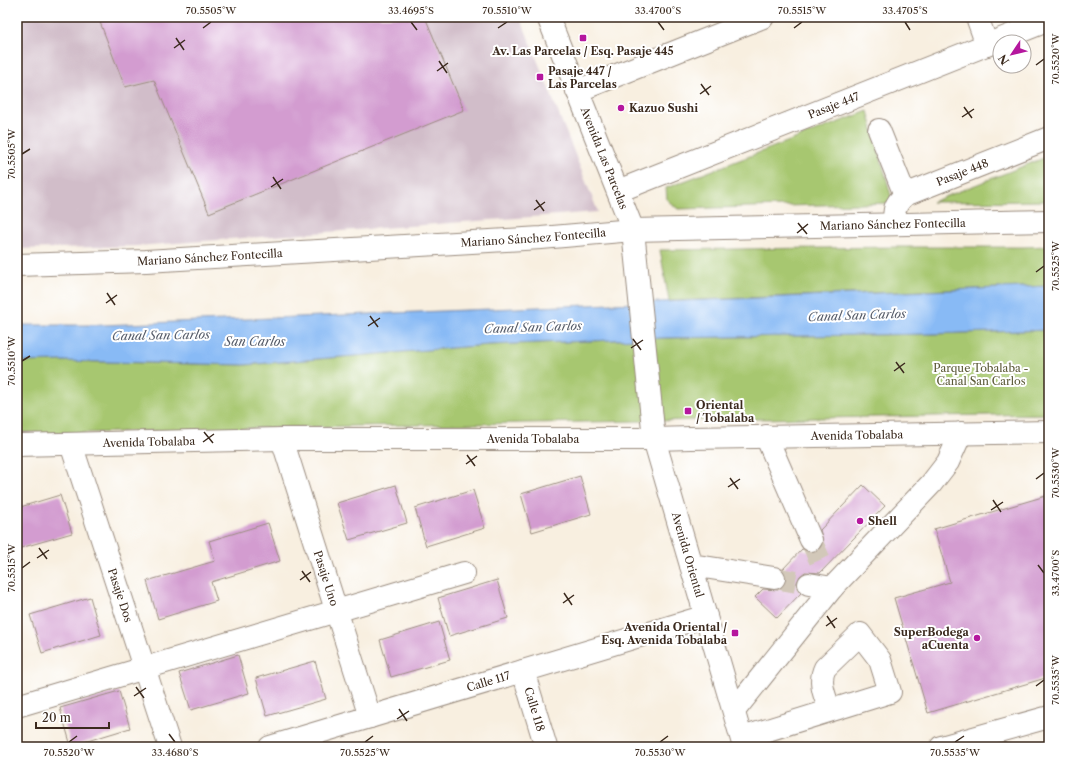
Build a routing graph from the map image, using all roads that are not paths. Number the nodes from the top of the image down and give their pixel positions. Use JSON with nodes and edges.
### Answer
{"nodes":[{"id":1,"x":548,"y":17,"type":"edge"},
{"id":2,"x":763,"y":17,"type":"edge"},
{"id":3,"x":976,"y":17,"type":"edge"},
{"id":4,"x":1049,"y":20,"type":"edge"},
{"id":5,"x":987,"y":45,"type":"junction"},
{"id":6,"x":577,"y":91,"type":"junction"},
{"id":7,"x":879,"y":130,"type":"dead end"},
{"id":8,"x":1049,"y":138,"type":"edge"},
{"id":9,"x":618,"y":191,"type":"junction"},
{"id":10,"x":905,"y":195,"type":"junction"},
{"id":11,"x":1049,"y":221,"type":"edge"},
{"id":12,"x":894,"y":224,"type":"junction"},
{"id":13,"x":633,"y":230,"type":"junction"},
{"id":14,"x":17,"y":265,"type":"edge"},
{"id":15,"x":646,"y":359,"type":"joint"},
{"id":16,"x":1049,"y":432,"type":"edge"},
{"id":17,"x":961,"y":433,"type":"junction"},
{"id":18,"x":766,"y":436,"type":"junction"},
{"id":19,"x":282,"y":439,"type":"junction"},
{"id":20,"x":654,"y":439,"type":"junction"},
{"id":21,"x":71,"y":444,"type":"junction"},
{"id":22,"x":17,"y":445,"type":"edge"},
{"id":23,"x":811,"y":540,"type":"tunnel mouth"},
{"id":24,"x":691,"y":565,"type":"junction"},
{"id":25,"x":464,"y":573,"type":"dead end"},
{"id":26,"x":774,"y":578,"type":"tunnel mouth"},
{"id":27,"x":336,"y":611,"type":"junction"},
{"id":28,"x":706,"y":616,"type":"junction"},
{"id":29,"x":143,"y":669,"type":"junction"},
{"id":30,"x":523,"y":671,"type":"junction"},
{"id":31,"x":17,"y":706,"type":"edge"},
{"id":32,"x":830,"y":710,"type":"dead end"},
{"id":33,"x":734,"y":711,"type":"junction"},
{"id":34,"x":370,"y":717,"type":"junction"},
{"id":35,"x":1049,"y":717,"type":"edge"},
{"id":36,"x":743,"y":742,"type":"edge"},
{"id":37,"x":170,"y":747,"type":"edge"},
{"id":38,"x":270,"y":747,"type":"edge"},
{"id":39,"x":546,"y":747,"type":"edge"},
{"id":40,"x":941,"y":747,"type":"edge"}],
"edges":[{"from":1,"to":6,"type":"street","name":"Avenida Las Parcelas"},
{"from":2,"to":6,"type":"street"},
{"from":3,"to":5,"type":"street"},
{"from":4,"to":5,"type":"street","name":"Pasaje 447"},
{"from":5,"to":9,"type":"street","name":"Pasaje 447"},
{"from":6,"to":9,"type":"street","name":"Avenida Las Parcelas"},
{"from":7,"to":10,"type":"street"},
{"from":8,"to":10,"type":"street","name":"Pasaje 448"},
{"from":9,"to":13,"type":"street","name":"Avenida Las Parcelas"},
{"from":10,"to":12,"type":"street"},
{"from":11,"to":12,"type":"street","name":"Mariano Sánchez Fontecilla"},
{"from":12,"to":13,"type":"street","name":"Mariano Sánchez Fontecilla"},
{"from":13,"to":14,"type":"street","name":"Mariano Sánchez Fontecilla"},
{"from":13,"to":15,"type":"street","name":"Avenida Las Parcelas"},
{"from":15,"to":20,"type":"street","name":"Avenida Oriental"},
{"from":16,"to":17,"type":"street","name":"Avenida Tobalaba"},
{"from":17,"to":18,"type":"street","name":"Avenida Tobalaba"},
{"from":17,"to":33,"type":"street"},
{"from":18,"to":20,"type":"street","name":"Avenida Tobalaba"},
{"from":18,"to":23,"type":"street"},
{"from":19,"to":20,"type":"street","name":"Avenida Tobalaba"},
{"from":19,"to":21,"type":"street","name":"Avenida Tobalaba"},
{"from":19,"to":27,"type":"street","name":"Pasaje Uno"},
{"from":20,"to":24,"type":"street","name":"Avenida Oriental"},
{"from":21,"to":22,"type":"street","name":"Avenida Tobalaba"},
{"from":21,"to":29,"type":"street","name":"Pasaje Dos"},
{"from":24,"to":26,"type":"street"},
{"from":24,"to":28,"type":"street","name":"Avenida Oriental"},
{"from":25,"to":27,"type":"street"},
{"from":27,"to":29,"type":"street"},
{"from":27,"to":34,"type":"street","name":"Pasaje Uno"},
{"from":28,"to":30,"type":"street","name":"Calle 117"},
{"from":28,"to":33,"type":"street","name":"Avenida Oriental"},
{"from":29,"to":31,"type":"street"},
{"from":29,"to":37,"type":"street","name":"Pasaje Dos"},
{"from":30,"to":34,"type":"street","name":"Calle 117"},
{"from":30,"to":39,"type":"street","name":"Calle 118"},
{"from":32,"to":36,"type":"street"},
{"from":33,"to":36,"type":"street","name":"Avenida Oriental"},
{"from":34,"to":38,"type":"street","name":"Calle 117"},
{"from":35,"to":40,"type":"street"}]}
